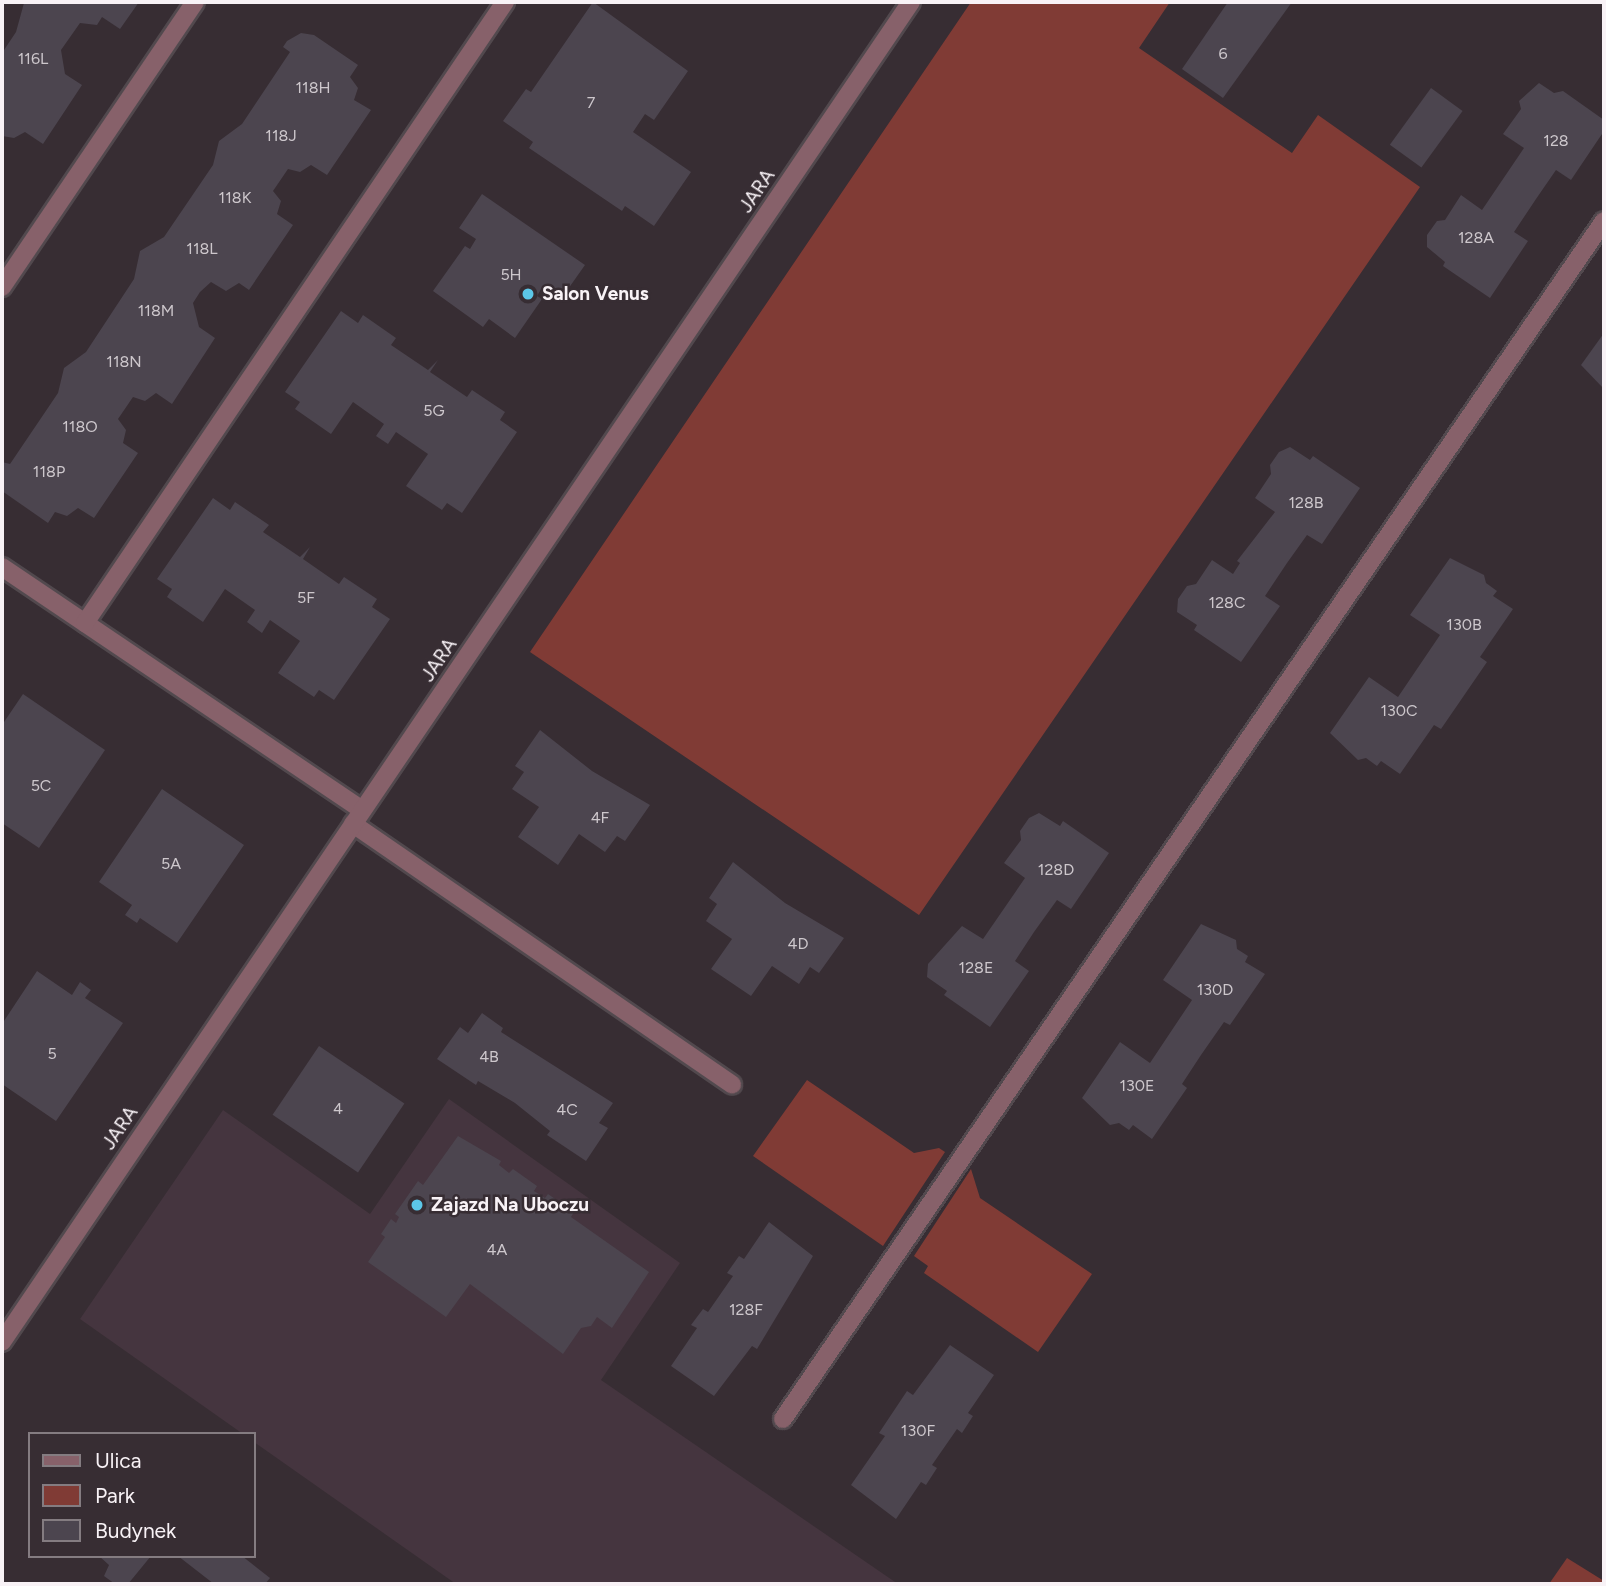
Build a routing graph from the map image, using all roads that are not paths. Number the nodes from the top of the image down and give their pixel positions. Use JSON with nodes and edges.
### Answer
{"nodes":[{"id":1,"x":195,"y":2,"type":"edge"},
{"id":2,"x":505,"y":2,"type":"edge"},
{"id":3,"x":911,"y":2,"type":"edge"},
{"id":4,"x":1604,"y":221,"type":"edge"},
{"id":5,"x":2,"y":286,"type":"edge"},
{"id":6,"x":2,"y":567,"type":"edge"},
{"id":7,"x":85,"y":623,"type":"junction"},
{"id":8,"x":358,"y":817,"type":"junction"},
{"id":9,"x":732,"y":1084,"type":"dead end"},
{"id":10,"x":2,"y":1342,"type":"edge"},
{"id":11,"x":783,"y":1419,"type":"dead end"}],
"edges":[{"from":1,"to":5,"type":"street"},
{"from":2,"to":7,"type":"street"},
{"from":3,"to":8,"type":"street","name":"JARA"},
{"from":4,"to":11,"type":"street"},
{"from":6,"to":7,"type":"street"},
{"from":7,"to":8,"type":"street"},
{"from":8,"to":9,"type":"street"},
{"from":8,"to":10,"type":"street","name":"JARA"}]}
